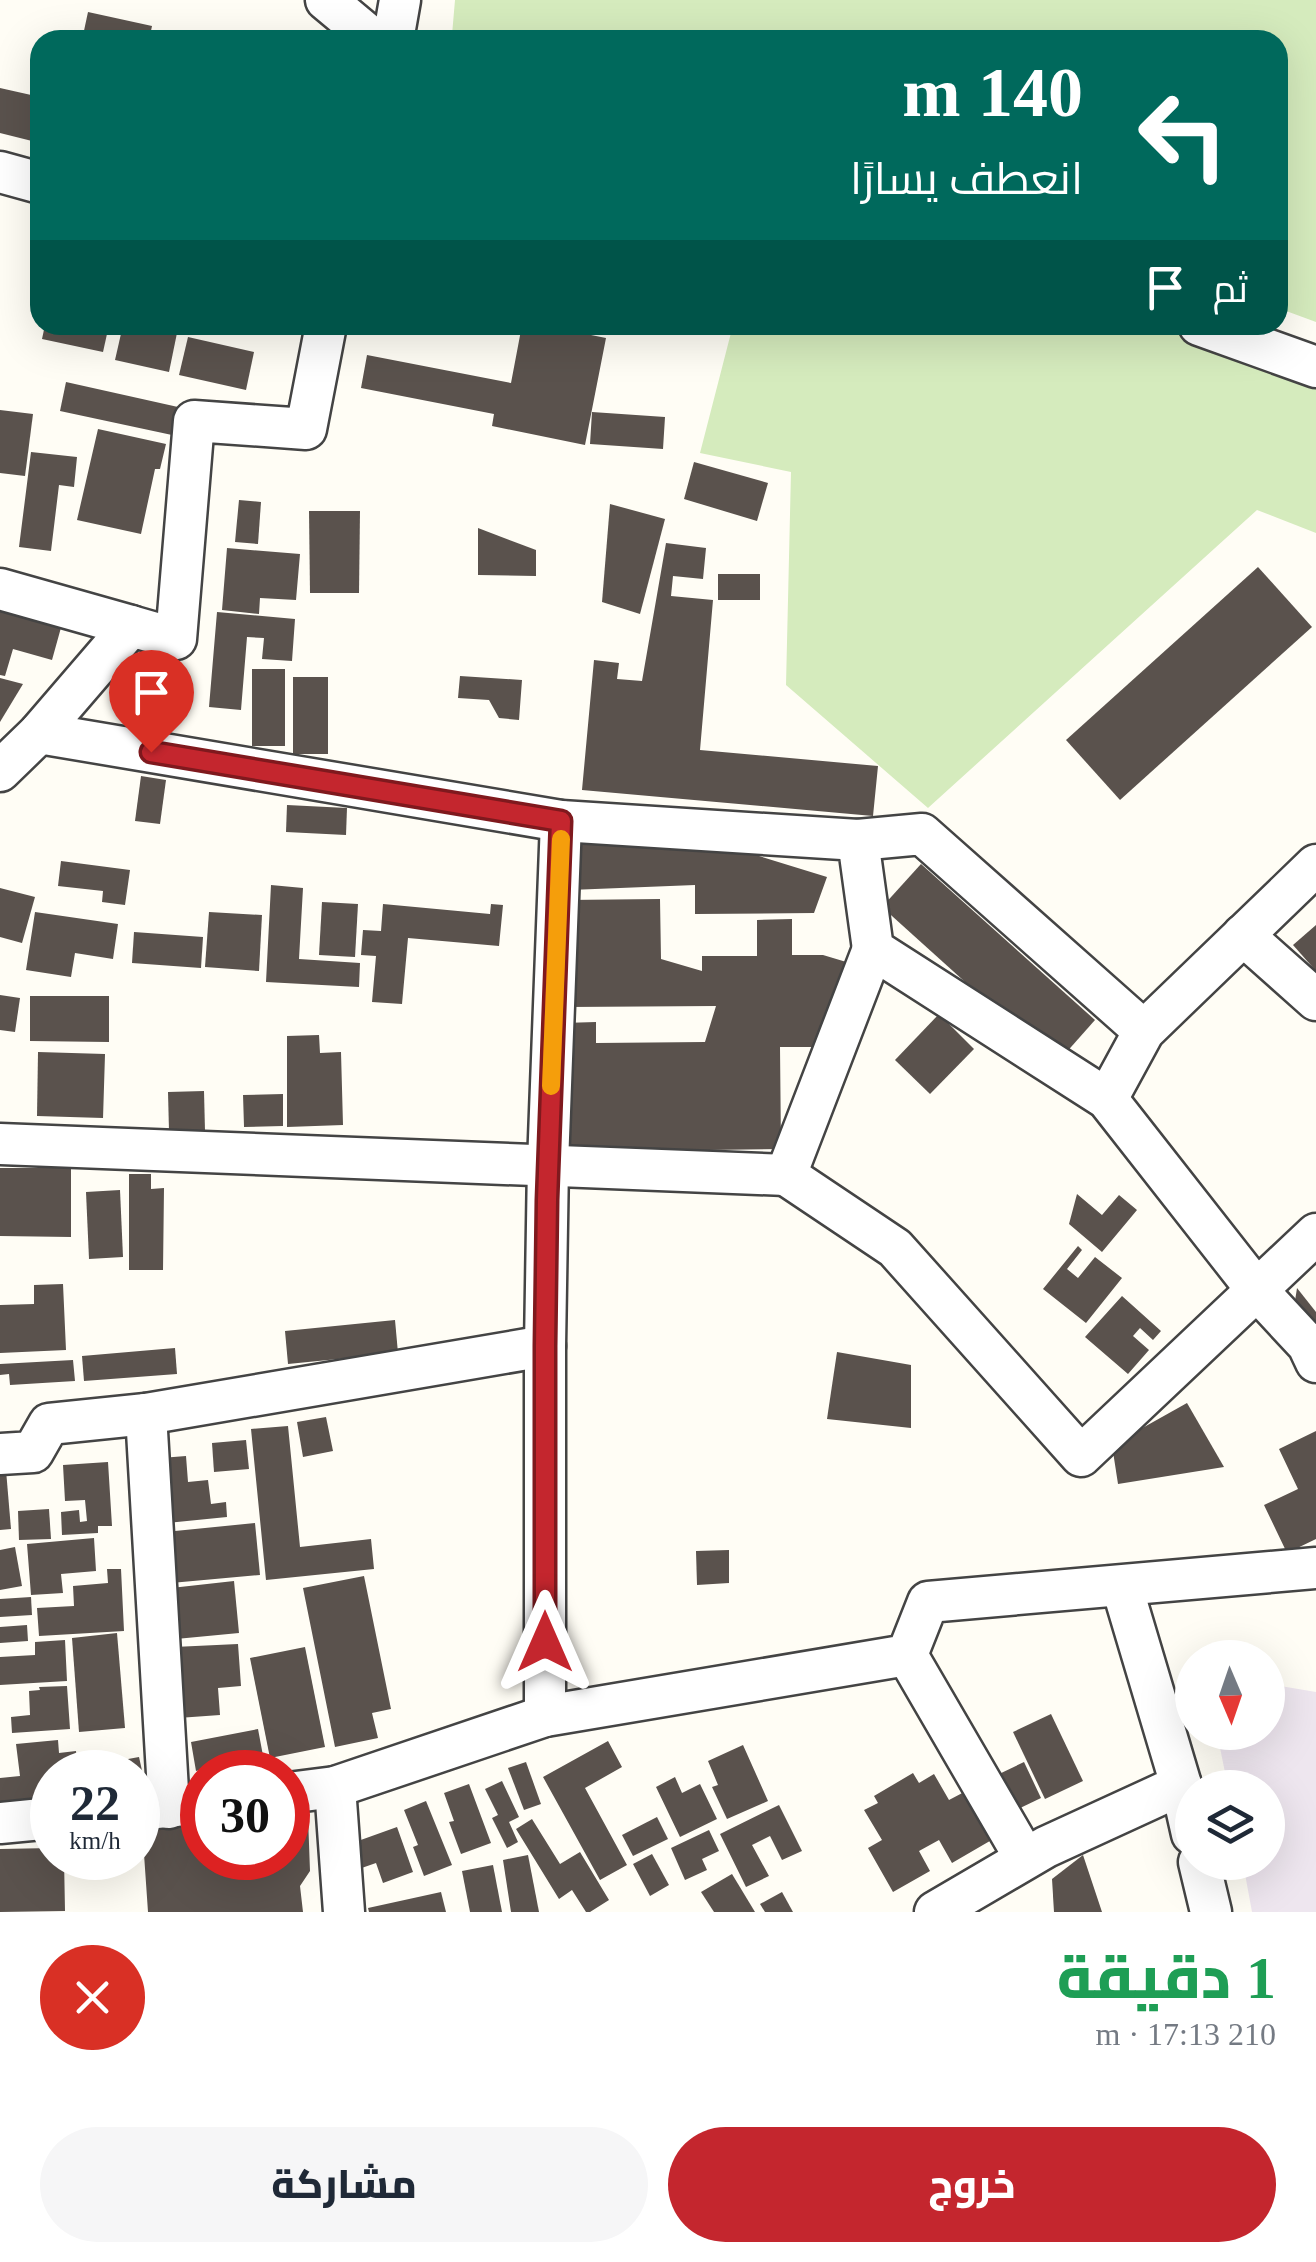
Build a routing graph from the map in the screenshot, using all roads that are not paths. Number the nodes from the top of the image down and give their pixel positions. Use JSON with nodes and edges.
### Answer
{"nodes":[{"id":1,"x":326,"y":0,"type":"edge"},
{"id":2,"x":400,"y":0,"type":"edge"},
{"id":3,"x":362,"y":30,"type":"edge"},
{"id":4,"x":395,"y":30,"type":"edge"},
{"id":5,"x":0,"y":172,"type":"edge"},
{"id":6,"x":30,"y":180,"type":"edge"},
{"id":7,"x":324,"y":335,"type":"edge"},
{"id":8,"x":1227,"y":335,"type":"edge"},
{"id":9,"x":1316,"y":367,"type":"edge"},
{"id":10,"x":0,"y":589,"type":"edge"},
{"id":11,"x":131,"y":626,"type":"junction"},
{"id":12,"x":39,"y":733,"type":"junction"},
{"id":13,"x":0,"y":771,"type":"edge"},
{"id":14,"x":561,"y":821,"type":"junction"},
{"id":15,"x":858,"y":840,"type":"junction"},
{"id":16,"x":1316,"y":866,"type":"edge"},
{"id":17,"x":1244,"y":935,"type":"junction"},
{"id":18,"x":873,"y":949,"type":"junction"},
{"id":19,"x":1316,"y":1000,"type":"edge"},
{"id":20,"x":1144,"y":1031,"type":"junction"},
{"id":21,"x":1107,"y":1099,"type":"junction"},
{"id":22,"x":0,"y":1144,"type":"edge"},
{"id":23,"x":548,"y":1164,"type":"junction"},
{"id":24,"x":786,"y":1175,"type":"junction"},
{"id":25,"x":1316,"y":1234,"type":"edge"},
{"id":26,"x":1256,"y":1290,"type":"junction"},
{"id":27,"x":545,"y":1346,"type":"junction"},
{"id":28,"x":1316,"y":1362,"type":"edge"},
{"id":29,"x":146,"y":1414,"type":"junction"},
{"id":30,"x":0,"y":1454,"type":"edge"},
{"id":31,"x":1316,"y":1568,"type":"edge"},
{"id":32,"x":1122,"y":1587,"type":"junction"},
{"id":33,"x":907,"y":1655,"type":"junction"},
{"id":34,"x":545,"y":1716,"type":"junction"},
{"id":35,"x":1177,"y":1770,"type":"edge"},
{"id":36,"x":335,"y":1787,"type":"junction"},
{"id":37,"x":1175,"y":1788,"type":"edge"},
{"id":38,"x":310,"y":1790,"type":"edge"},
{"id":39,"x":170,"y":1807,"type":"edge"},
{"id":40,"x":30,"y":1820,"type":"edge"},
{"id":41,"x":0,"y":1823,"type":"edge"},
{"id":42,"x":1025,"y":1858,"type":"junction"},
{"id":43,"x":1203,"y":1880,"type":"edge"},
{"id":44,"x":344,"y":1912,"type":"edge"},
{"id":45,"x":935,"y":1912,"type":"edge"},
{"id":46,"x":1211,"y":1912,"type":"edge"}],
"edges":[{"from":1,"to":3,"type":"street"},
{"from":2,"to":4,"type":"street"},
{"from":5,"to":6,"type":"street"},
{"from":7,"to":11,"type":"street"},
{"from":8,"to":9,"type":"street"},
{"from":10,"to":11,"type":"street"},
{"from":11,"to":12,"type":"street"},
{"from":12,"to":13,"type":"street"},
{"from":12,"to":14,"type":"street"},
{"from":14,"to":15,"type":"street"},
{"from":14,"to":23,"type":"street"},
{"from":15,"to":18,"type":"street"},
{"from":15,"to":20,"type":"street"},
{"from":16,"to":17,"type":"street"},
{"from":17,"to":19,"type":"street"},
{"from":17,"to":20,"type":"street"},
{"from":18,"to":21,"type":"street"},
{"from":18,"to":24,"type":"street"},
{"from":20,"to":21,"type":"street"},
{"from":21,"to":26,"type":"street"},
{"from":22,"to":23,"type":"street"},
{"from":23,"to":24,"type":"street"},
{"from":23,"to":27,"type":"street"},
{"from":24,"to":26,"type":"street"},
{"from":25,"to":26,"type":"street"},
{"from":26,"to":28,"type":"street"},
{"from":27,"to":29,"type":"street"},
{"from":27,"to":34,"type":"street"},
{"from":29,"to":30,"type":"street"},
{"from":29,"to":39,"type":"street"},
{"from":31,"to":32,"type":"street"},
{"from":32,"to":33,"type":"street"},
{"from":32,"to":35,"type":"street"},
{"from":33,"to":34,"type":"street"},
{"from":33,"to":42,"type":"street"},
{"from":34,"to":36,"type":"street"},
{"from":36,"to":38,"type":"street"},
{"from":36,"to":44,"type":"street"},
{"from":37,"to":42,"type":"street"},
{"from":40,"to":41,"type":"street"},
{"from":42,"to":45,"type":"street"},
{"from":43,"to":46,"type":"street"}]}
